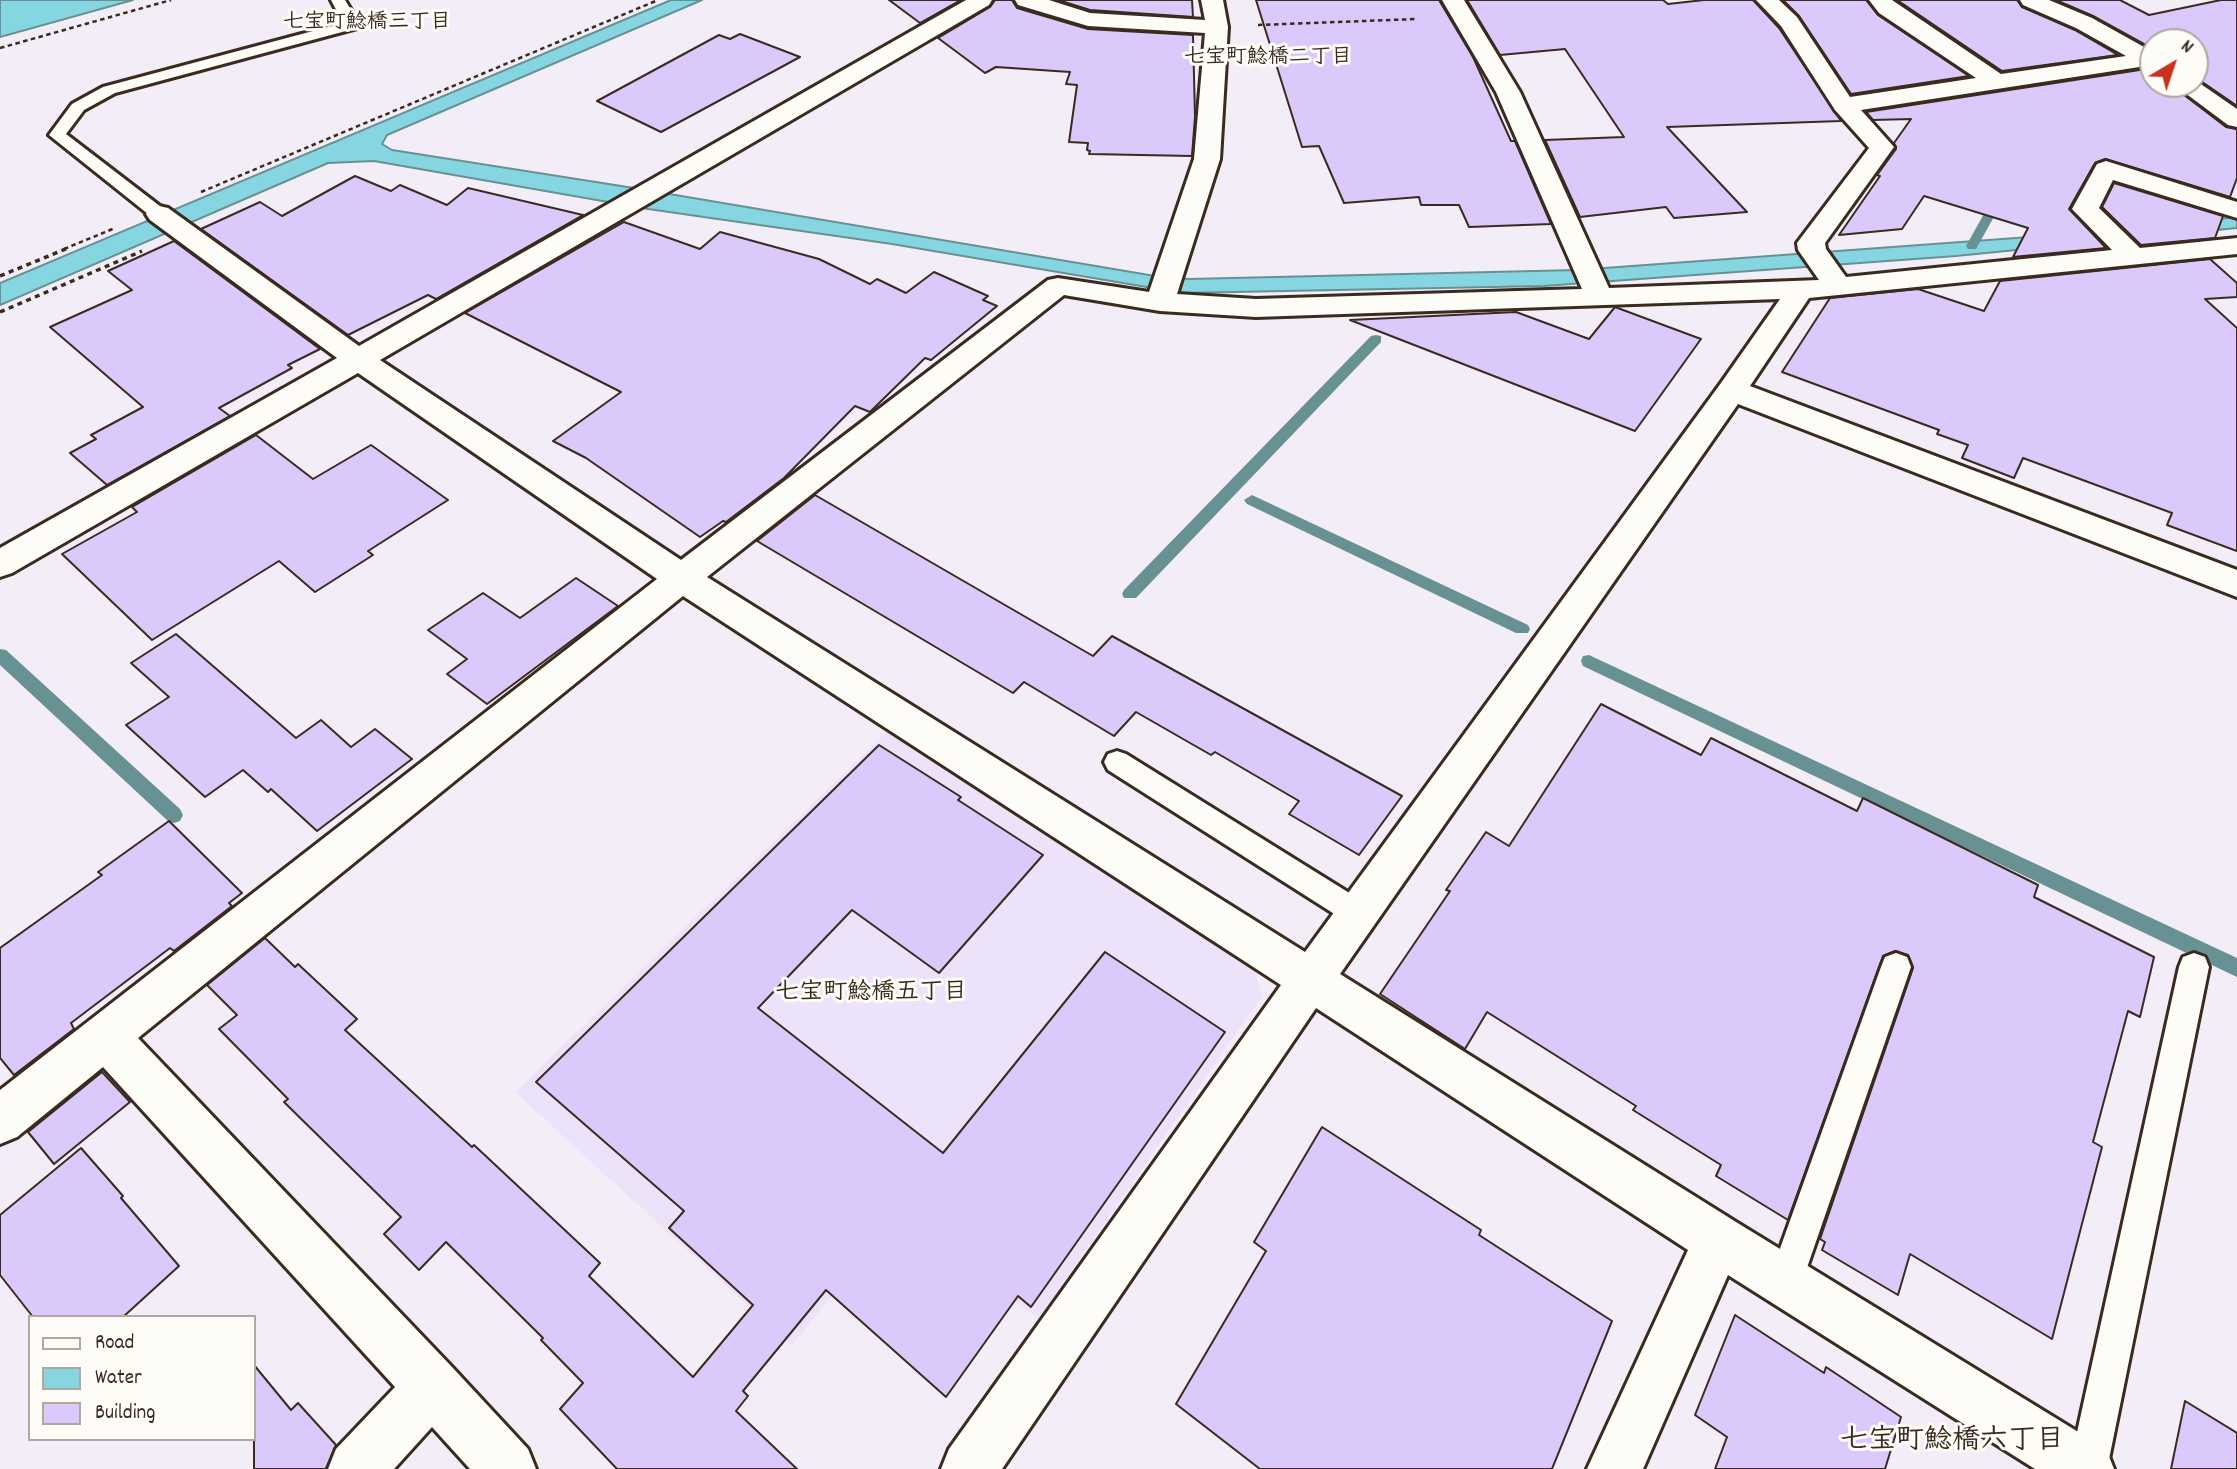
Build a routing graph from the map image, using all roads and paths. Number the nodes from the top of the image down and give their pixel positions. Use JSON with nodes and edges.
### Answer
{"nodes":[{"id":1,"x":171,"y":0,"type":"edge"},
{"id":2,"x":338,"y":0,"type":"edge"},
{"id":3,"x":658,"y":0,"type":"edge"},
{"id":4,"x":981,"y":0,"type":"edge"},
{"id":5,"x":1026,"y":0,"type":"edge"},
{"id":6,"x":1212,"y":0,"type":"edge"},
{"id":7,"x":1767,"y":0,"type":"edge"},
{"id":8,"x":1880,"y":0,"type":"edge"},
{"id":9,"x":2031,"y":0,"type":"edge"},
{"id":10,"x":1458,"y":9,"type":"edge"},
{"id":11,"x":1217,"y":27,"type":"junction"},
{"id":12,"x":0,"y":48,"type":"edge"},
{"id":13,"x":2139,"y":53,"type":"edge"},
{"id":14,"x":2139,"y":62,"type":"edge"},
{"id":15,"x":1996,"y":82,"type":"junction"},
{"id":16,"x":2205,"y":98,"type":"edge"},
{"id":17,"x":1843,"y":105,"type":"junction"},
{"id":18,"x":2237,"y":120,"type":"edge"},
{"id":19,"x":2237,"y":210,"type":"edge"},
{"id":20,"x":169,"y":222,"type":"junction"},
{"id":21,"x":2237,"y":246,"type":"edge"},
{"id":22,"x":2125,"y":249,"type":"junction"},
{"id":23,"x":1825,"y":269,"type":"junction"},
{"id":24,"x":0,"y":276,"type":"edge"},
{"id":25,"x":1593,"y":282,"type":"junction"},
{"id":26,"x":1163,"y":289,"type":"junction"},
{"id":27,"x":1800,"y":290,"type":"junction"},
{"id":28,"x":0,"y":312,"type":"edge"},
{"id":29,"x":359,"y":360,"type":"junction"},
{"id":30,"x":1732,"y":390,"type":"junction"},
{"id":31,"x":0,"y":564,"type":"edge"},
{"id":32,"x":682,"y":578,"type":"junction"},
{"id":33,"x":2237,"y":583,"type":"edge"},
{"id":34,"x":1117,"y":762,"type":"dead end"},
{"id":35,"x":1357,"y":913,"type":"junction"},
{"id":36,"x":1896,"y":967,"type":"dead end"},
{"id":37,"x":2194,"y":967,"type":"dead end"},
{"id":38,"x":1311,"y":978,"type":"junction"},
{"id":39,"x":105,"y":1036,"type":"junction"},
{"id":40,"x":0,"y":1120,"type":"edge"},
{"id":41,"x":1718,"y":1240,"type":"junction"},
{"id":42,"x":1785,"y":1282,"type":"junction"},
{"id":43,"x":433,"y":1386,"type":"junction"},
{"id":44,"x":356,"y":1469,"type":"edge"},
{"id":45,"x":508,"y":1469,"type":"edge"},
{"id":46,"x":969,"y":1469,"type":"edge"},
{"id":47,"x":1615,"y":1469,"type":"edge"},
{"id":48,"x":2087,"y":1469,"type":"edge"}],
"edges":[{"from":1,"to":12,"type":"path"},
{"from":2,"to":20,"type":"lane"},
{"from":3,"to":20,"type":"path"},
{"from":4,"to":29,"type":"street"},
{"from":5,"to":11,"type":"street"},
{"from":6,"to":11,"type":"street"},
{"from":7,"to":17,"type":"street"},
{"from":8,"to":15,"type":"street"},
{"from":9,"to":13,"type":"street"},
{"from":10,"to":11,"type":"path"},
{"from":10,"to":25,"type":"street"},
{"from":11,"to":26,"type":"street"},
{"from":14,"to":15,"type":"street"},
{"from":15,"to":17,"type":"street"},
{"from":16,"to":18,"type":"street"},
{"from":17,"to":23,"type":"street"},
{"from":19,"to":22,"type":"street"},
{"from":20,"to":24,"type":"path"},
{"from":20,"to":28,"type":"path"},
{"from":20,"to":29,"type":"street"},
{"from":21,"to":22,"type":"street"},
{"from":22,"to":23,"type":"street"},
{"from":23,"to":27,"type":"street"},
{"from":25,"to":26,"type":"street"},
{"from":25,"to":27,"type":"street"},
{"from":26,"to":32,"type":"street"},
{"from":27,"to":30,"type":"street"},
{"from":29,"to":31,"type":"street"},
{"from":29,"to":32,"type":"street"},
{"from":30,"to":33,"type":"street"},
{"from":30,"to":35,"type":"street"},
{"from":32,"to":38,"type":"street"},
{"from":32,"to":39,"type":"street"},
{"from":34,"to":35,"type":"lane"},
{"from":35,"to":38,"type":"street"},
{"from":36,"to":42,"type":"lane"},
{"from":37,"to":48,"type":"lane"},
{"from":38,"to":41,"type":"street"},
{"from":38,"to":46,"type":"street"},
{"from":39,"to":40,"type":"street"},
{"from":39,"to":43,"type":"street"},
{"from":41,"to":42,"type":"street"},
{"from":41,"to":47,"type":"street"},
{"from":42,"to":48,"type":"street"},
{"from":43,"to":44,"type":"street"},
{"from":43,"to":45,"type":"street"}]}
